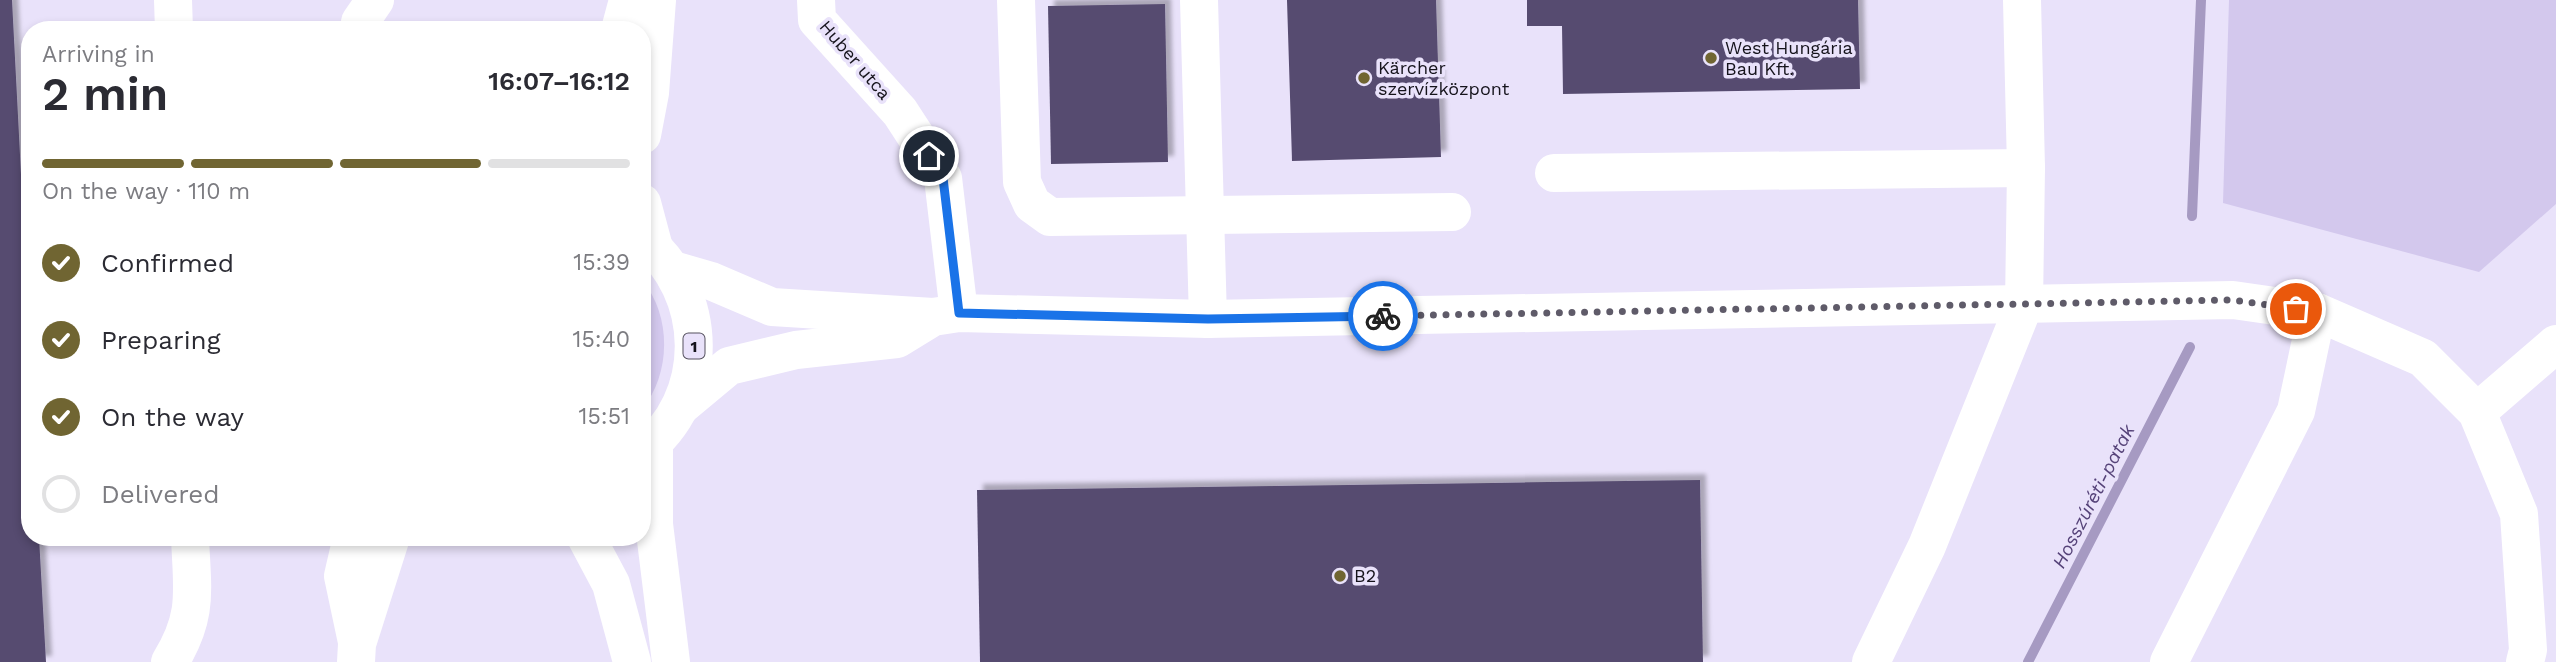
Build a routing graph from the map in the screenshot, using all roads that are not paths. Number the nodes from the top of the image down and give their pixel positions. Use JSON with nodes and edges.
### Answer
{"nodes":[{"id":1,"x":173,"y":0,"type":"edge"},
{"id":2,"x":375,"y":0,"type":"edge"},
{"id":3,"x":628,"y":0,"type":"edge"},
{"id":4,"x":657,"y":0,"type":"edge"},
{"id":5,"x":816,"y":0,"type":"edge"},
{"id":6,"x":1016,"y":0,"type":"edge"},
{"id":7,"x":1199,"y":0,"type":"edge"},
{"id":8,"x":2022,"y":0,"type":"edge"},
{"id":9,"x":174,"y":21,"type":"edge"},
{"id":10,"x":361,"y":21,"type":"edge"},
{"id":11,"x":622,"y":21,"type":"edge"},
{"id":12,"x":651,"y":86,"type":"edge"},
{"id":13,"x":2026,"y":168,"type":"junction"},
{"id":14,"x":1553,"y":173,"type":"dead end"},
{"id":15,"x":1452,"y":212,"type":"dead end"},
{"id":16,"x":1207,"y":215,"type":"junction"},
{"id":17,"x":651,"y":234,"type":"edge"},
{"id":18,"x":656,"y":252,"type":"edge"},
{"id":19,"x":2024,"y":305,"type":"junction"},
{"id":20,"x":2317,"y":312,"type":"junction"},
{"id":21,"x":946,"y":315,"type":"junction"},
{"id":22,"x":1208,"y":319,"type":"junction"},
{"id":23,"x":2556,"y":344,"type":"edge"},
{"id":24,"x":681,"y":405,"type":"junction"},
{"id":25,"x":2477,"y":412,"type":"junction"},
{"id":26,"x":651,"y":444,"type":"edge"},
{"id":27,"x":651,"y":494,"type":"edge"},
{"id":28,"x":190,"y":546,"type":"edge"},
{"id":29,"x":350,"y":546,"type":"edge"},
{"id":30,"x":388,"y":546,"type":"edge"},
{"id":31,"x":591,"y":546,"type":"edge"},
{"id":32,"x":357,"y":653,"type":"edge"},
{"id":33,"x":170,"y":662,"type":"edge"},
{"id":34,"x":632,"y":662,"type":"edge"},
{"id":35,"x":671,"y":662,"type":"edge"},
{"id":36,"x":1871,"y":662,"type":"edge"},
{"id":37,"x":2169,"y":662,"type":"edge"},
{"id":38,"x":2525,"y":662,"type":"edge"}],
"edges":[{"from":1,"to":9,"type":"street"},
{"from":2,"to":10,"type":"street"},
{"from":3,"to":11,"type":"street"},
{"from":4,"to":12,"type":"street"},
{"from":5,"to":21,"type":"street","name":"Huber utca"},
{"from":6,"to":16,"type":"street"},
{"from":7,"to":16,"type":"street"},
{"from":8,"to":13,"type":"street"},
{"from":13,"to":14,"type":"street"},
{"from":13,"to":19,"type":"street"},
{"from":15,"to":16,"type":"street"},
{"from":16,"to":22,"type":"street"},
{"from":17,"to":18,"type":"street","number":"1"},
{"from":18,"to":21,"type":"street"},
{"from":18,"to":24,"type":"street","number":"1"},
{"from":19,"to":20,"type":"street"},
{"from":19,"to":22,"type":"street"},
{"from":19,"to":36,"type":"street"},
{"from":20,"to":25,"type":"street"},
{"from":20,"to":37,"type":"street"},
{"from":21,"to":22,"type":"street"},
{"from":21,"to":24,"type":"street"},
{"from":23,"to":25,"type":"street"},
{"from":24,"to":26,"type":"street","number":"1"},
{"from":25,"to":38,"type":"street"},
{"from":27,"to":35,"type":"street","number":"1"},
{"from":28,"to":33,"type":"street"},
{"from":29,"to":32,"type":"street"},
{"from":30,"to":32,"type":"street"},
{"from":31,"to":34,"type":"street"}]}
